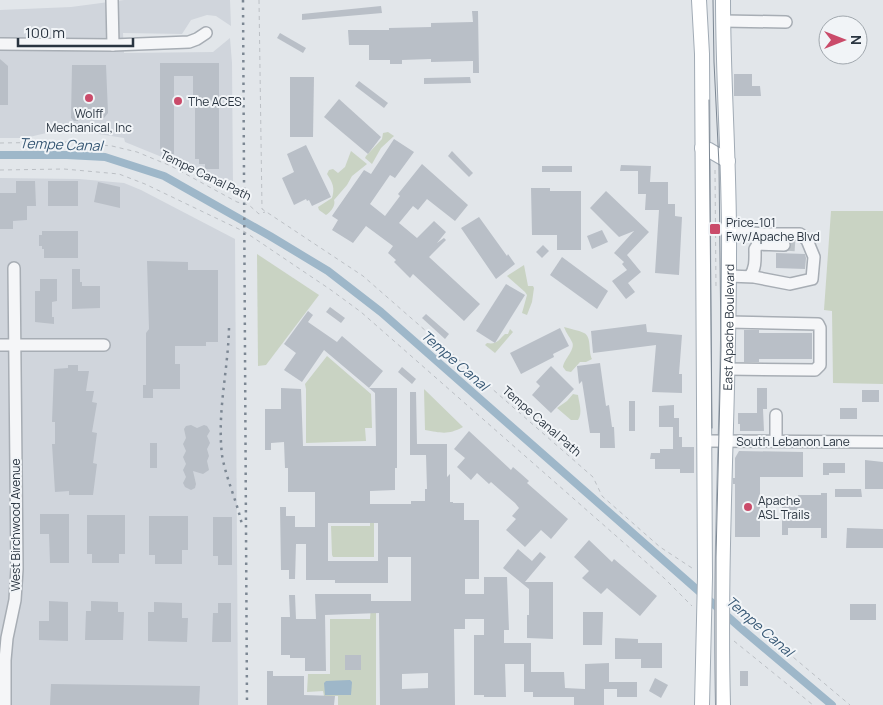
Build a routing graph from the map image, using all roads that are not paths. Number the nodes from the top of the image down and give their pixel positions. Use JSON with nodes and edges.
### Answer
{"nodes":[{"id":1,"x":112,"y":0,"type":"edge"},
{"id":2,"x":700,"y":0,"type":"edge"},
{"id":3,"x":723,"y":0,"type":"edge"},
{"id":4,"x":723,"y":22,"type":"junction"},
{"id":5,"x":786,"y":22,"type":"dead end"},
{"id":6,"x":206,"y":33,"type":"dead end"},
{"id":7,"x":0,"y":44,"type":"edge"},
{"id":8,"x":113,"y":44,"type":"junction"},
{"id":9,"x":702,"y":148,"type":"junction"},
{"id":10,"x":728,"y":161,"type":"junction"},
{"id":11,"x":729,"y":231,"type":"junction"},
{"id":12,"x":784,"y":245,"type":"tunnel mouth"},
{"id":13,"x":14,"y":268,"type":"dead end"},
{"id":14,"x":729,"y":276,"type":"junction"},
{"id":15,"x":750,"y":276,"type":"junction"},
{"id":16,"x":728,"y":322,"type":"junction"},
{"id":17,"x":0,"y":345,"type":"edge"},
{"id":18,"x":15,"y":345,"type":"junction"},
{"id":19,"x":104,"y":345,"type":"dead end"},
{"id":20,"x":727,"y":369,"type":"junction"},
{"id":21,"x":776,"y":415,"type":"dead end"},
{"id":22,"x":704,"y":441,"type":"junction"},
{"id":23,"x":726,"y":441,"type":"junction"},
{"id":24,"x":776,"y":441,"type":"junction"},
{"id":25,"x":883,"y":442,"type":"edge"},
{"id":26,"x":5,"y":705,"type":"edge"},
{"id":27,"x":702,"y":705,"type":"edge"},
{"id":28,"x":723,"y":705,"type":"edge"}],
"edges":[{"from":1,"to":8,"type":"street"},
{"from":2,"to":9,"type":"main road","name":"East Apache Boulevard"},
{"from":3,"to":4,"type":"main road","name":"East Apache Boulevard"},
{"from":4,"to":5,"type":"street"},
{"from":4,"to":10,"type":"main road","name":"East Apache Boulevard"},
{"from":6,"to":8,"type":"street"},
{"from":7,"to":8,"type":"street"},
{"from":9,"to":10,"type":"main road"},
{"from":9,"to":22,"type":"main road","name":"East Apache Boulevard"},
{"from":10,"to":11,"type":"main road","name":"East Apache Boulevard"},
{"from":11,"to":14,"type":"main road","name":"East Apache Boulevard"},
{"from":11,"to":15,"type":"street"},
{"from":12,"to":15,"type":"street"},
{"from":13,"to":18,"type":"street","name":"West Birchwood Avenue"},
{"from":14,"to":15,"type":"street"},
{"from":14,"to":16,"type":"main road","name":"East Apache Boulevard"},
{"from":16,"to":20,"type":"main road","name":"East Apache Boulevard"},
{"from":16,"to":20,"type":"street"},
{"from":17,"to":18,"type":"street"},
{"from":18,"to":19,"type":"street"},
{"from":18,"to":26,"type":"street","name":"West Birchwood Avenue"},
{"from":20,"to":23,"type":"main road","name":"East Apache Boulevard"},
{"from":21,"to":24,"type":"street"},
{"from":22,"to":23,"type":"street","name":"South Lebanon Lane"},
{"from":22,"to":27,"type":"main road","name":"East Apache Boulevard"},
{"from":23,"to":24,"type":"street","name":"South Lebanon Lane"},
{"from":23,"to":28,"type":"main road","name":"East Apache Boulevard"},
{"from":24,"to":25,"type":"street","name":"South Lebanon Lane"}]}
